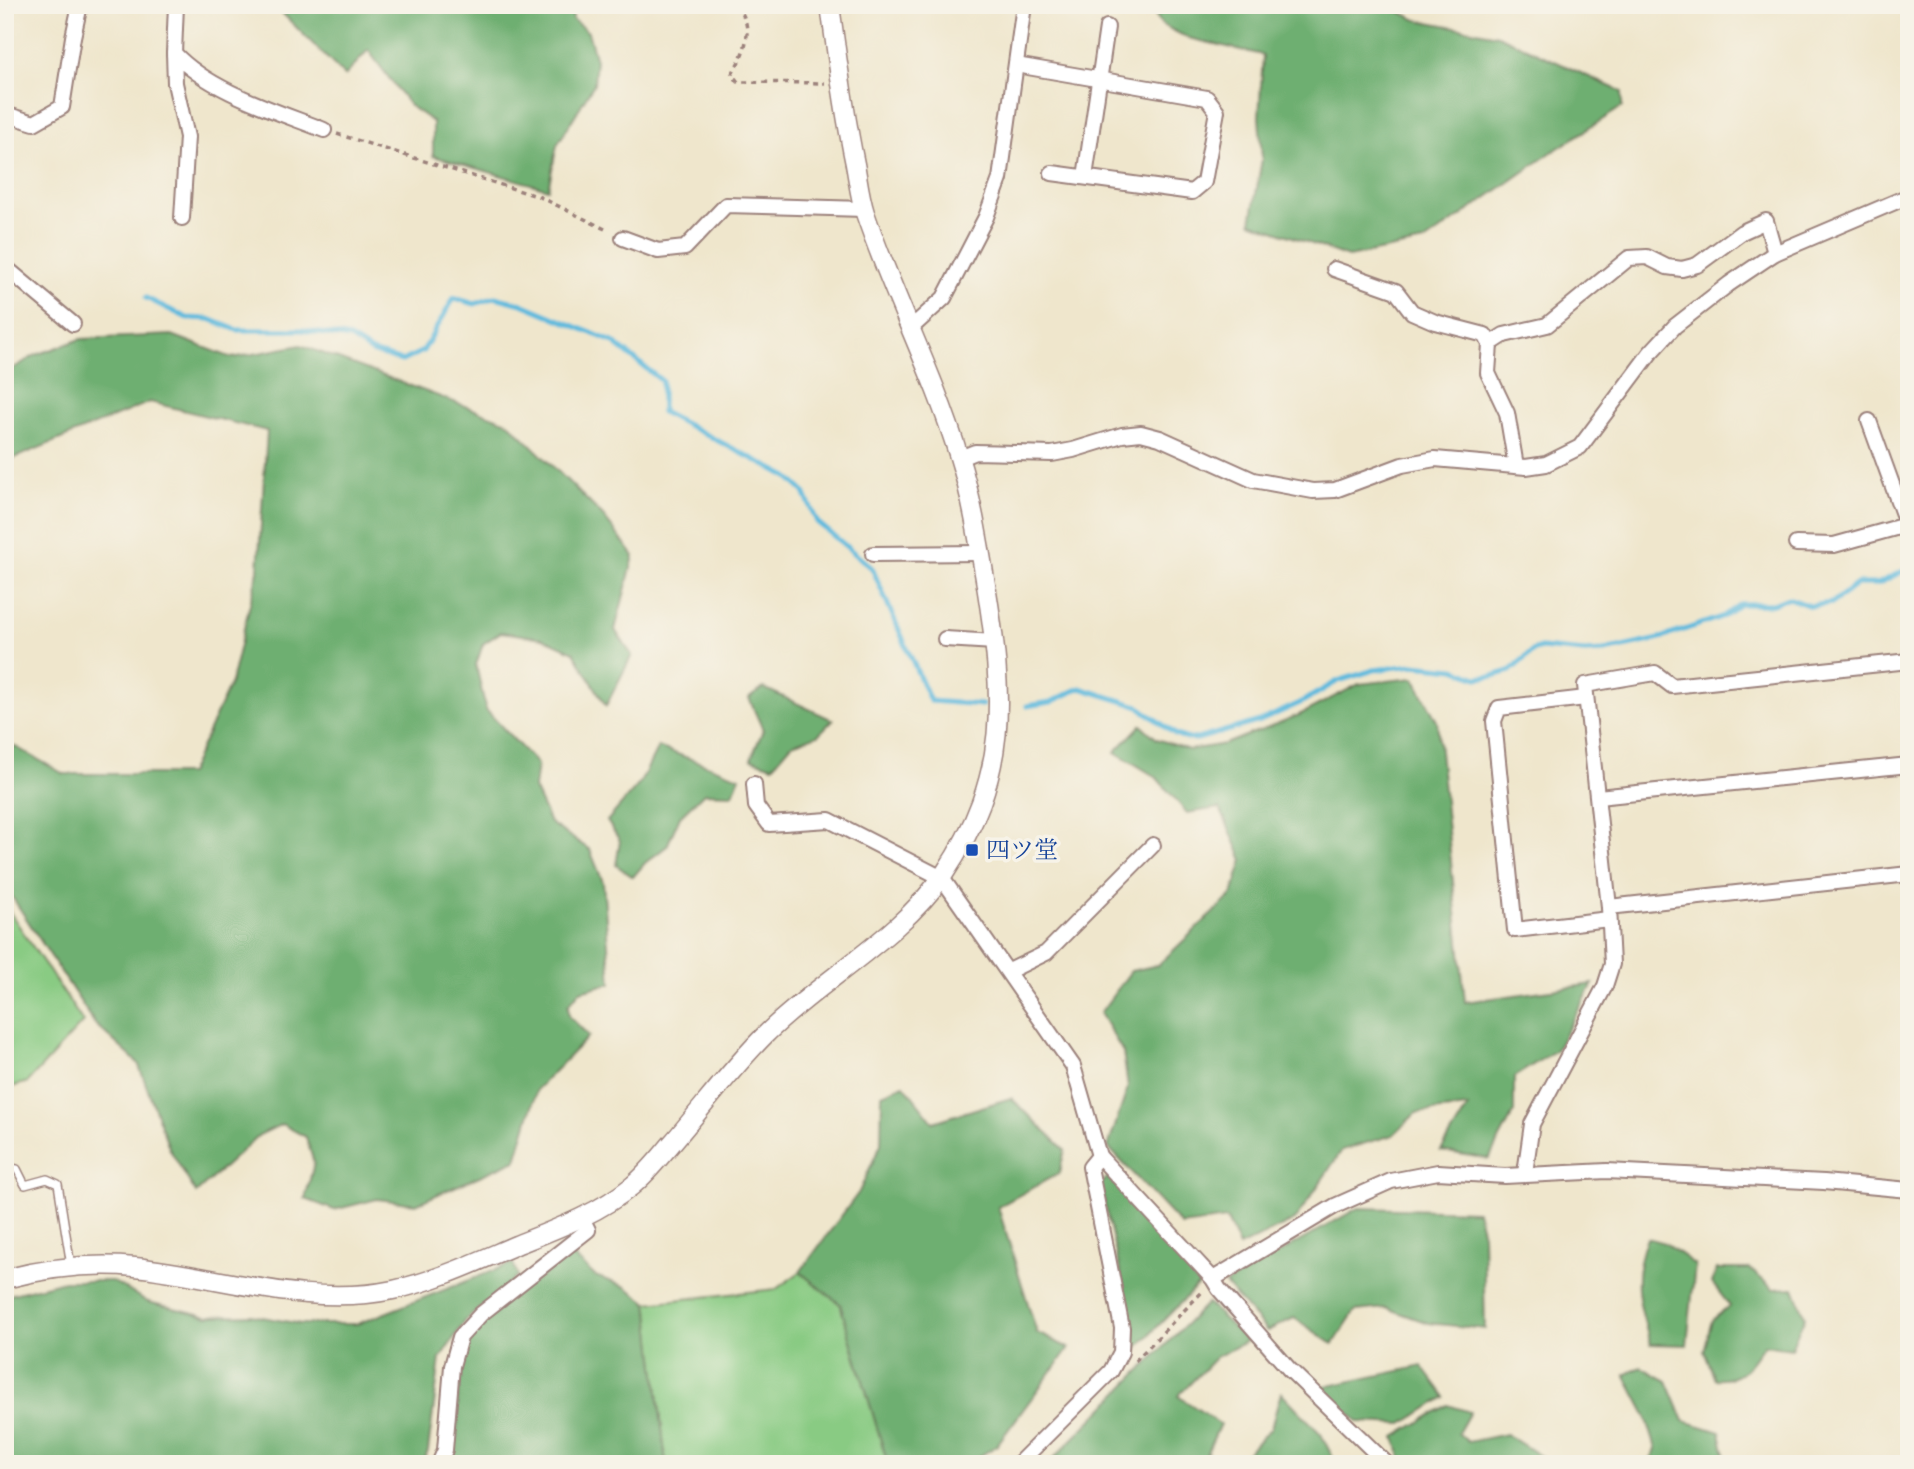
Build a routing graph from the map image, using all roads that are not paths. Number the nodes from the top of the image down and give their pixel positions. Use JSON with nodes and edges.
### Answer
{"nodes":[{"id":1,"x":80,"y":5,"type":"edge"},
{"id":2,"x":176,"y":5,"type":"edge"},
{"id":3,"x":830,"y":5,"type":"edge"},
{"id":4,"x":1024,"y":5,"type":"edge"},
{"id":5,"x":1107,"y":27,"type":"dead end"},
{"id":6,"x":174,"y":53,"type":"junction"},
{"id":7,"x":1016,"y":65,"type":"junction"},
{"id":8,"x":1098,"y":79,"type":"junction"},
{"id":9,"x":5,"y":114,"type":"edge"},
{"id":10,"x":324,"y":130,"type":"road end"},
{"id":11,"x":1052,"y":173,"type":"dead end"},
{"id":12,"x":1085,"y":177,"type":"junction"},
{"id":13,"x":1909,"y":196,"type":"edge"},
{"id":14,"x":864,"y":209,"type":"junction"},
{"id":15,"x":182,"y":218,"type":"dead end"},
{"id":16,"x":623,"y":238,"type":"road end"},
{"id":17,"x":1775,"y":253,"type":"junction"},
{"id":18,"x":5,"y":267,"type":"edge"},
{"id":19,"x":1334,"y":269,"type":"dead end"},
{"id":20,"x":73,"y":324,"type":"dead end"},
{"id":21,"x":912,"y":328,"type":"junction"},
{"id":22,"x":1490,"y":344,"type":"junction"},
{"id":23,"x":1869,"y":421,"type":"dead end"},
{"id":24,"x":960,"y":458,"type":"junction"},
{"id":25,"x":1516,"y":466,"type":"junction"},
{"id":26,"x":1908,"y":528,"type":"edge"},
{"id":27,"x":1796,"y":544,"type":"dead end"},
{"id":28,"x":981,"y":553,"type":"junction"},
{"id":29,"x":873,"y":554,"type":"dead end"},
{"id":30,"x":944,"y":639,"type":"dead end"},
{"id":31,"x":995,"y":642,"type":"junction"},
{"id":32,"x":1909,"y":661,"type":"edge"},
{"id":33,"x":1586,"y":698,"type":"junction"},
{"id":34,"x":1909,"y":765,"type":"edge"},
{"id":35,"x":754,"y":784,"type":"dead end"},
{"id":36,"x":1598,"y":797,"type":"junction"},
{"id":37,"x":1153,"y":845,"type":"dead end"},
{"id":38,"x":1909,"y":874,"type":"edge"},
{"id":39,"x":942,"y":878,"type":"junction"},
{"id":40,"x":1609,"y":913,"type":"junction"},
{"id":41,"x":1009,"y":971,"type":"junction"},
{"id":42,"x":1100,"y":1156,"type":"junction"},
{"id":43,"x":5,"y":1167,"type":"edge"},
{"id":44,"x":1525,"y":1173,"type":"junction"},
{"id":45,"x":1909,"y":1190,"type":"edge"},
{"id":46,"x":582,"y":1218,"type":"junction"},
{"id":47,"x":71,"y":1266,"type":"junction"},
{"id":48,"x":5,"y":1279,"type":"edge"},
{"id":49,"x":1213,"y":1279,"type":"junction"},
{"id":50,"x":439,"y":1464,"type":"edge"},
{"id":51,"x":1018,"y":1464,"type":"edge"},
{"id":52,"x":1387,"y":1464,"type":"edge"}],
"edges":[{"from":1,"to":9,"type":"street"},
{"from":2,"to":6,"type":"street"},
{"from":3,"to":14,"type":"street"},
{"from":4,"to":7,"type":"street"},
{"from":5,"to":8,"type":"street"},
{"from":6,"to":10,"type":"street"},
{"from":6,"to":15,"type":"street"},
{"from":7,"to":8,"type":"street"},
{"from":7,"to":21,"type":"street"},
{"from":8,"to":12,"type":"street"},
{"from":8,"to":12,"type":"street"},
{"from":11,"to":12,"type":"street"},
{"from":13,"to":17,"type":"street"},
{"from":14,"to":16,"type":"street"},
{"from":14,"to":21,"type":"street"},
{"from":17,"to":22,"type":"street"},
{"from":17,"to":25,"type":"street"},
{"from":18,"to":20,"type":"street"},
{"from":19,"to":22,"type":"street"},
{"from":21,"to":24,"type":"street"},
{"from":22,"to":25,"type":"street"},
{"from":23,"to":26,"type":"street"},
{"from":24,"to":25,"type":"street"},
{"from":24,"to":28,"type":"street"},
{"from":26,"to":27,"type":"street"},
{"from":28,"to":29,"type":"street"},
{"from":28,"to":31,"type":"street"},
{"from":30,"to":31,"type":"street"},
{"from":31,"to":39,"type":"street"},
{"from":32,"to":33,"type":"street"},
{"from":33,"to":36,"type":"street"},
{"from":33,"to":40,"type":"street"},
{"from":34,"to":36,"type":"street"},
{"from":35,"to":39,"type":"street"},
{"from":36,"to":40,"type":"street"},
{"from":37,"to":41,"type":"street"},
{"from":38,"to":40,"type":"street"},
{"from":39,"to":41,"type":"street"},
{"from":39,"to":46,"type":"street"},
{"from":40,"to":44,"type":"street"},
{"from":41,"to":42,"type":"street"},
{"from":42,"to":49,"type":"street"},
{"from":42,"to":51,"type":"street"},
{"from":43,"to":47,"type":"lane"},
{"from":44,"to":45,"type":"street"},
{"from":44,"to":49,"type":"street"},
{"from":46,"to":47,"type":"street"},
{"from":46,"to":50,"type":"street"},
{"from":47,"to":48,"type":"street"},
{"from":49,"to":52,"type":"street"}]}
